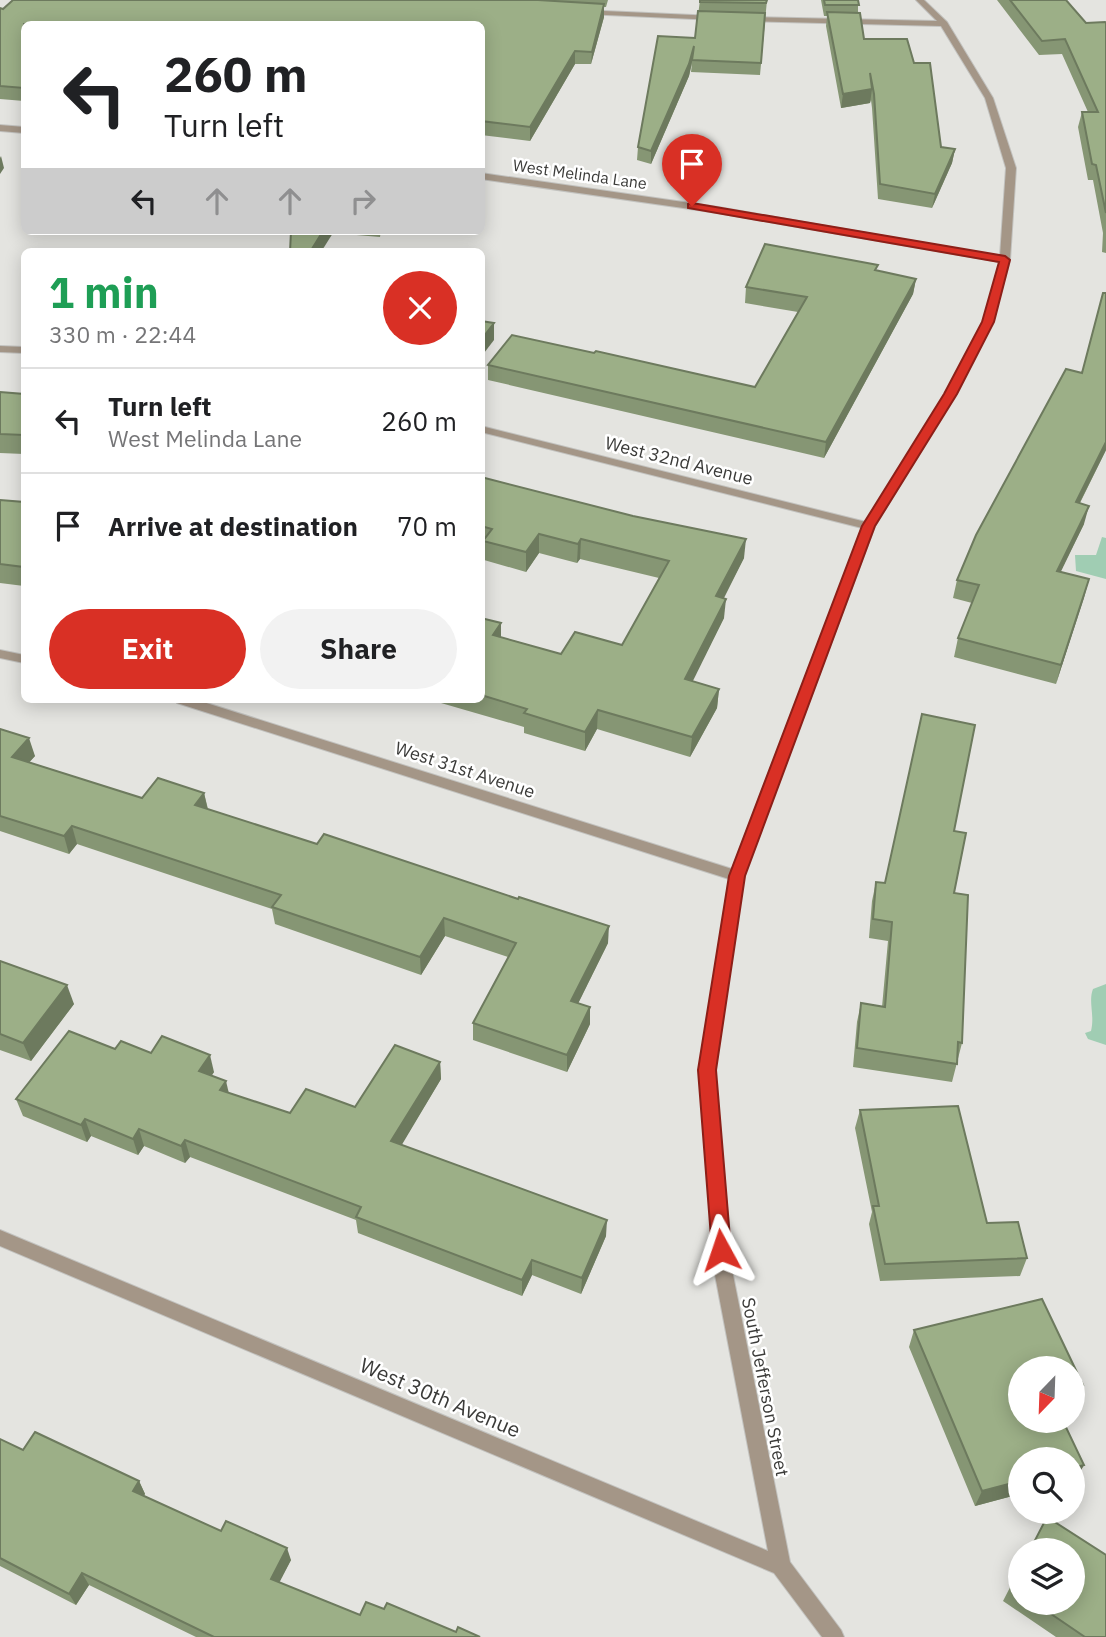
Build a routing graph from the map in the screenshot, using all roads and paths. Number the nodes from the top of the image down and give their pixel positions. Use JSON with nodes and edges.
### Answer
{"nodes":[{"id":1,"x":920,"y":0,"type":"edge"},
{"id":2,"x":572,"y":11,"type":"edge"},
{"id":3,"x":723,"y":18,"type":"edge"},
{"id":4,"x":737,"y":19,"type":"edge"},
{"id":5,"x":944,"y":24,"type":"junction"},
{"id":6,"x":0,"y":128,"type":"edge"},
{"id":7,"x":21,"y":130,"type":"edge"},
{"id":8,"x":485,"y":177,"type":"edge"},
{"id":9,"x":1005,"y":260,"type":"junction"},
{"id":10,"x":0,"y":349,"type":"edge"},
{"id":11,"x":21,"y":350,"type":"edge"},
{"id":12,"x":485,"y":430,"type":"edge"},
{"id":13,"x":869,"y":526,"type":"junction"},
{"id":14,"x":0,"y":654,"type":"edge"},
{"id":15,"x":21,"y":658,"type":"edge"},
{"id":16,"x":191,"y":703,"type":"edge"},
{"id":17,"x":737,"y":876,"type":"junction"},
{"id":18,"x":0,"y":1238,"type":"edge"},
{"id":19,"x":781,"y":1566,"type":"junction"},
{"id":20,"x":834,"y":1637,"type":"edge"}],
"edges":[{"from":1,"to":5,"type":"street","name":"South Jefferson Street"},
{"from":2,"to":3,"type":"street"},
{"from":4,"to":5,"type":"street"},
{"from":5,"to":9,"type":"street","name":"South Jefferson Street"},
{"from":6,"to":7,"type":"street"},
{"from":8,"to":9,"type":"street","name":"West Melinda Lane"},
{"from":9,"to":13,"type":"street","name":"South Jefferson Street"},
{"from":10,"to":11,"type":"street"},
{"from":12,"to":13,"type":"street","name":"West 32nd Avenue"},
{"from":13,"to":17,"type":"street","name":"South Jefferson Street"},
{"from":14,"to":15,"type":"street"},
{"from":16,"to":17,"type":"street","name":"West 31st Avenue"},
{"from":17,"to":19,"type":"street","name":"South Jefferson Street"},
{"from":18,"to":19,"type":"street","name":"West 30th Avenue"},
{"from":19,"to":20,"type":"street"}]}
